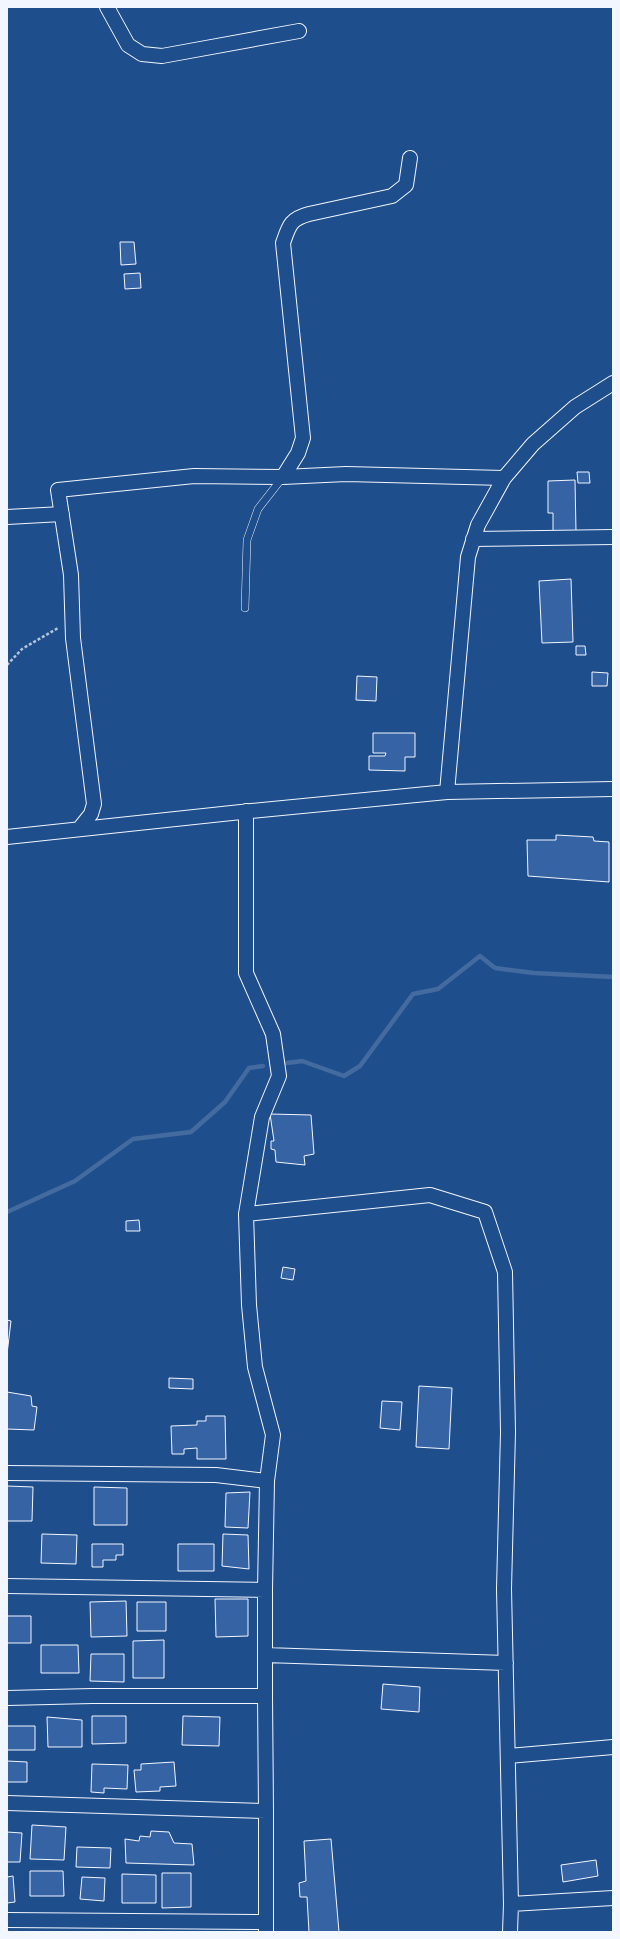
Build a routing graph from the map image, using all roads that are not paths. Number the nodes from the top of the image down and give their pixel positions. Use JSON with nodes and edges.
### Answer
{"nodes":[{"id":1,"x":107,"y":7,"type":"edge"},
{"id":2,"x":299,"y":31,"type":"dead end"},
{"id":3,"x":410,"y":158,"type":"dead end"},
{"id":4,"x":613,"y":383,"type":"edge"},
{"id":5,"x":283,"y":477,"type":"junction"},
{"id":6,"x":504,"y":478,"type":"junction"},
{"id":7,"x":62,"y":514,"type":"junction"},
{"id":8,"x":7,"y":517,"type":"edge"},
{"id":9,"x":613,"y":537,"type":"edge"},
{"id":10,"x":473,"y":539,"type":"junction"},
{"id":11,"x":245,"y":608,"type":"dead end"},
{"id":12,"x":613,"y":789,"type":"edge"},
{"id":13,"x":447,"y":792,"type":"junction"},
{"id":14,"x":246,"y":811,"type":"junction"},
{"id":15,"x":79,"y":829,"type":"junction"},
{"id":16,"x":7,"y":837,"type":"edge"},
{"id":17,"x":246,"y":1214,"type":"junction"},
{"id":18,"x":7,"y":1473,"type":"edge"},
{"id":19,"x":267,"y":1481,"type":"junction"},
{"id":20,"x":7,"y":1586,"type":"edge"},
{"id":21,"x":265,"y":1590,"type":"junction"},
{"id":22,"x":265,"y":1655,"type":"junction"},
{"id":23,"x":506,"y":1663,"type":"junction"},
{"id":24,"x":265,"y":1696,"type":"junction"},
{"id":25,"x":7,"y":1698,"type":"edge"},
{"id":26,"x":613,"y":1747,"type":"edge"},
{"id":27,"x":508,"y":1756,"type":"junction"},
{"id":28,"x":7,"y":1803,"type":"edge"},
{"id":29,"x":266,"y":1811,"type":"junction"},
{"id":30,"x":613,"y":1898,"type":"edge"},
{"id":31,"x":511,"y":1904,"type":"junction"},
{"id":32,"x":7,"y":1920,"type":"edge"},
{"id":33,"x":266,"y":1927,"type":"edge"},
{"id":34,"x":510,"y":1932,"type":"edge"}],
"edges":[{"from":1,"to":2,"type":"street"},
{"from":3,"to":5,"type":"street"},
{"from":4,"to":6,"type":"street"},
{"from":5,"to":6,"type":"street"},
{"from":5,"to":7,"type":"street"},
{"from":5,"to":11,"type":"lane"},
{"from":6,"to":10,"type":"street"},
{"from":7,"to":8,"type":"street"},
{"from":7,"to":15,"type":"street"},
{"from":9,"to":10,"type":"street"},
{"from":10,"to":13,"type":"street"},
{"from":12,"to":13,"type":"street"},
{"from":13,"to":14,"type":"street"},
{"from":14,"to":15,"type":"street"},
{"from":14,"to":17,"type":"street"},
{"from":15,"to":16,"type":"street"},
{"from":17,"to":19,"type":"street"},
{"from":17,"to":23,"type":"street"},
{"from":18,"to":19,"type":"street"},
{"from":19,"to":21,"type":"street"},
{"from":20,"to":21,"type":"street"},
{"from":21,"to":22,"type":"street"},
{"from":22,"to":23,"type":"street"},
{"from":22,"to":24,"type":"street"},
{"from":23,"to":27,"type":"street"},
{"from":24,"to":25,"type":"street"},
{"from":24,"to":29,"type":"street"},
{"from":26,"to":27,"type":"street"},
{"from":27,"to":31,"type":"street"},
{"from":28,"to":29,"type":"street"},
{"from":29,"to":33,"type":"street"},
{"from":30,"to":31,"type":"street"},
{"from":31,"to":34,"type":"street"},
{"from":32,"to":33,"type":"street"}]}
